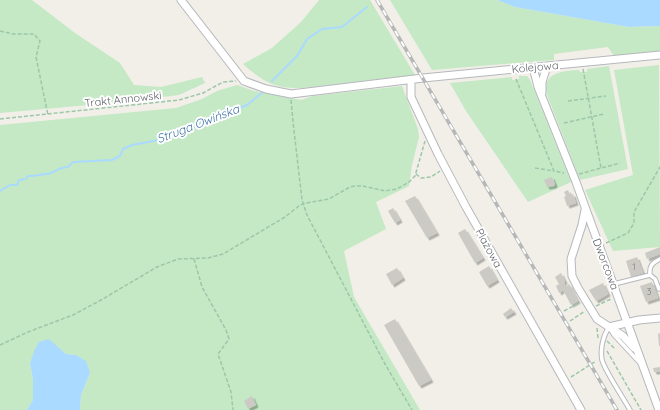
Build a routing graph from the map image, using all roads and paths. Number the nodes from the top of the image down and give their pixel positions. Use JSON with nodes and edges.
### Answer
{"nodes":[{"id":1,"x":181,"y":0,"type":"edge"},
{"id":2,"x":0,"y":31,"type":"edge"},
{"id":3,"x":660,"y":55,"type":"edge"},
{"id":4,"x":547,"y":66,"type":"junction"},
{"id":5,"x":533,"y":67,"type":"junction"},
{"id":6,"x":583,"y":72,"type":"dead end"},
{"id":7,"x":516,"y":79,"type":"dead end"},
{"id":8,"x":411,"y":80,"type":"junction"},
{"id":9,"x":244,"y":81,"type":"junction"},
{"id":10,"x":291,"y":94,"type":"junction"},
{"id":11,"x":542,"y":95,"type":"junction"},
{"id":12,"x":606,"y":96,"type":"dead end"},
{"id":13,"x":588,"y":99,"type":"junction"},
{"id":14,"x":568,"y":101,"type":"dead end"},
{"id":15,"x":48,"y":114,"type":"junction"},
{"id":16,"x":604,"y":114,"type":"dead end"},
{"id":17,"x":591,"y":117,"type":"junction"},
{"id":18,"x":0,"y":119,"type":"edge"},
{"id":19,"x":564,"y":123,"type":"dead end"},
{"id":20,"x":430,"y":138,"type":"junction"},
{"id":21,"x":620,"y":163,"type":"dead end"},
{"id":22,"x":660,"y":167,"type":"edge"},
{"id":23,"x":445,"y":168,"type":"junction"},
{"id":24,"x":535,"y":168,"type":"dead end"},
{"id":25,"x":601,"y":168,"type":"junction"},
{"id":26,"x":554,"y":171,"type":"junction"},
{"id":27,"x":582,"y":173,"type":"junction"},
{"id":28,"x":416,"y":174,"type":"junction"},
{"id":29,"x":573,"y":174,"type":"junction"},
{"id":30,"x":583,"y":179,"type":"dead end"},
{"id":31,"x":303,"y":204,"type":"junction"},
{"id":32,"x":585,"y":206,"type":"junction"},
{"id":33,"x":581,"y":230,"type":"junction"},
{"id":34,"x":593,"y":230,"type":"junction"},
{"id":35,"x":602,"y":245,"type":"dead end"},
{"id":36,"x":194,"y":258,"type":"junction"},
{"id":37,"x":660,"y":259,"type":"edge"},
{"id":38,"x":650,"y":275,"type":"junction"},
{"id":39,"x":613,"y":284,"type":"junction"},
{"id":40,"x":659,"y":289,"type":"edge"},
{"id":41,"x":618,"y":296,"type":"junction"},
{"id":42,"x":581,"y":302,"type":"dead end"},
{"id":43,"x":587,"y":307,"type":"junction"},
{"id":44,"x":564,"y":311,"type":"dead end"},
{"id":45,"x":623,"y":311,"type":"junction"},
{"id":46,"x":660,"y":318,"type":"edge"},
{"id":47,"x":570,"y":321,"type":"dead end"},
{"id":48,"x":627,"y":322,"type":"junction"},
{"id":49,"x":596,"y":326,"type":"dead end"},
{"id":50,"x":609,"y":327,"type":"junction"},
{"id":51,"x":598,"y":338,"type":"junction"},
{"id":52,"x":608,"y":338,"type":"dead end"},
{"id":53,"x":605,"y":340,"type":"junction"},
{"id":54,"x":597,"y":342,"type":"dead end"},
{"id":55,"x":0,"y":345,"type":"edge"},
{"id":56,"x":615,"y":349,"type":"dead end"},
{"id":57,"x":638,"y":352,"type":"junction"},
{"id":58,"x":596,"y":357,"type":"dead end"},
{"id":59,"x":642,"y":366,"type":"junction"},
{"id":60,"x":565,"y":381,"type":"junction"},
{"id":61,"x":233,"y":410,"type":"edge"},
{"id":62,"x":412,"y":410,"type":"edge"},
{"id":63,"x":581,"y":410,"type":"edge"},
{"id":64,"x":630,"y":410,"type":"edge"},
{"id":65,"x":641,"y":410,"type":"edge"},
{"id":66,"x":659,"y":410,"type":"edge"}],
"edges":[{"from":1,"to":9,"type":"street"},
{"from":2,"to":15,"type":"path"},
{"from":3,"to":4,"type":"street","name":"Kolejowa"},
{"from":4,"to":5,"type":"street","name":"Kolejowa"},
{"from":4,"to":11,"type":"street","name":"Dworcowa"},
{"from":5,"to":8,"type":"street","name":"Kolejowa"},
{"from":5,"to":11,"type":"street","name":"Dworcowa"},
{"from":6,"to":13,"type":"path"},
{"from":7,"to":26,"type":"path"},
{"from":8,"to":10,"type":"street","name":"Kolejowa"},
{"from":8,"to":20,"type":"street","name":"Plażowa"},
{"from":9,"to":10,"type":"street","name":"Kolejowa"},
{"from":9,"to":15,"type":"path","name":"Trakt Annowski"},
{"from":10,"to":31,"type":"path"},
{"from":11,"to":29,"type":"street","name":"Dworcowa"},
{"from":12,"to":13,"type":"path"},
{"from":13,"to":14,"type":"path"},
{"from":13,"to":17,"type":"path"},
{"from":15,"to":18,"type":"path","name":"Trakt Annowski"},
{"from":16,"to":17,"type":"path"},
{"from":17,"to":19,"type":"path"},
{"from":17,"to":25,"type":"path"},
{"from":20,"to":23,"type":"street","name":"Plażowa"},
{"from":20,"to":28,"type":"path"},
{"from":21,"to":25,"type":"path"},
{"from":22,"to":35,"type":"path"},
{"from":23,"to":28,"type":"path"},
{"from":23,"to":60,"type":"street","name":"Plażowa"},
{"from":24,"to":26,"type":"path"},
{"from":25,"to":27,"type":"path"},
{"from":26,"to":29,"type":"path"},
{"from":27,"to":29,"type":"path"},
{"from":27,"to":30,"type":"path"},
{"from":28,"to":31,"type":"path"},
{"from":29,"to":32,"type":"street","name":"Dworcowa"},
{"from":31,"to":36,"type":"path"},
{"from":31,"to":62,"type":"path"},
{"from":32,"to":33,"type":"street","name":"Dworcowa"},
{"from":32,"to":34,"type":"street","name":"Dworcowa"},
{"from":33,"to":34,"type":"street"},
{"from":33,"to":43,"type":"street","name":"Dworcowa"},
{"from":34,"to":39,"type":"street","name":"Dworcowa"},
{"from":36,"to":55,"type":"path"},
{"from":36,"to":61,"type":"path"},
{"from":37,"to":38,"type":"lane"},
{"from":38,"to":39,"type":"lane"},
{"from":38,"to":40,"type":"lane"},
{"from":39,"to":41,"type":"street","name":"Dworcowa"},
{"from":41,"to":43,"type":"path"},
{"from":41,"to":45,"type":"street","name":"Dworcowa"},
{"from":42,"to":44,"type":"path"},
{"from":43,"to":47,"type":"path"},
{"from":43,"to":50,"type":"street","name":"Dworcowa"},
{"from":45,"to":48,"type":"street","name":"Dworcowa"},
{"from":45,"to":50,"type":"street"},
{"from":46,"to":48,"type":"street"},
{"from":48,"to":50,"type":"street"},
{"from":48,"to":57,"type":"street","name":"Dworcowa"},
{"from":49,"to":51,"type":"path"},
{"from":50,"to":53,"type":"lane"},
{"from":50,"to":57,"type":"street","name":"Dworcowa"},
{"from":50,"to":59,"type":"lane"},
{"from":51,"to":53,"type":"path"},
{"from":51,"to":54,"type":"path"},
{"from":52,"to":53,"type":"path"},
{"from":53,"to":56,"type":"path"},
{"from":53,"to":64,"type":"lane"},
{"from":53,"to":65,"type":"path"},
{"from":57,"to":59,"type":"street","name":"Dworcowa"},
{"from":58,"to":60,"type":"path"},
{"from":59,"to":66,"type":"street","name":"Dworcowa"},
{"from":60,"to":63,"type":"street","name":"Plażowa"}]}
